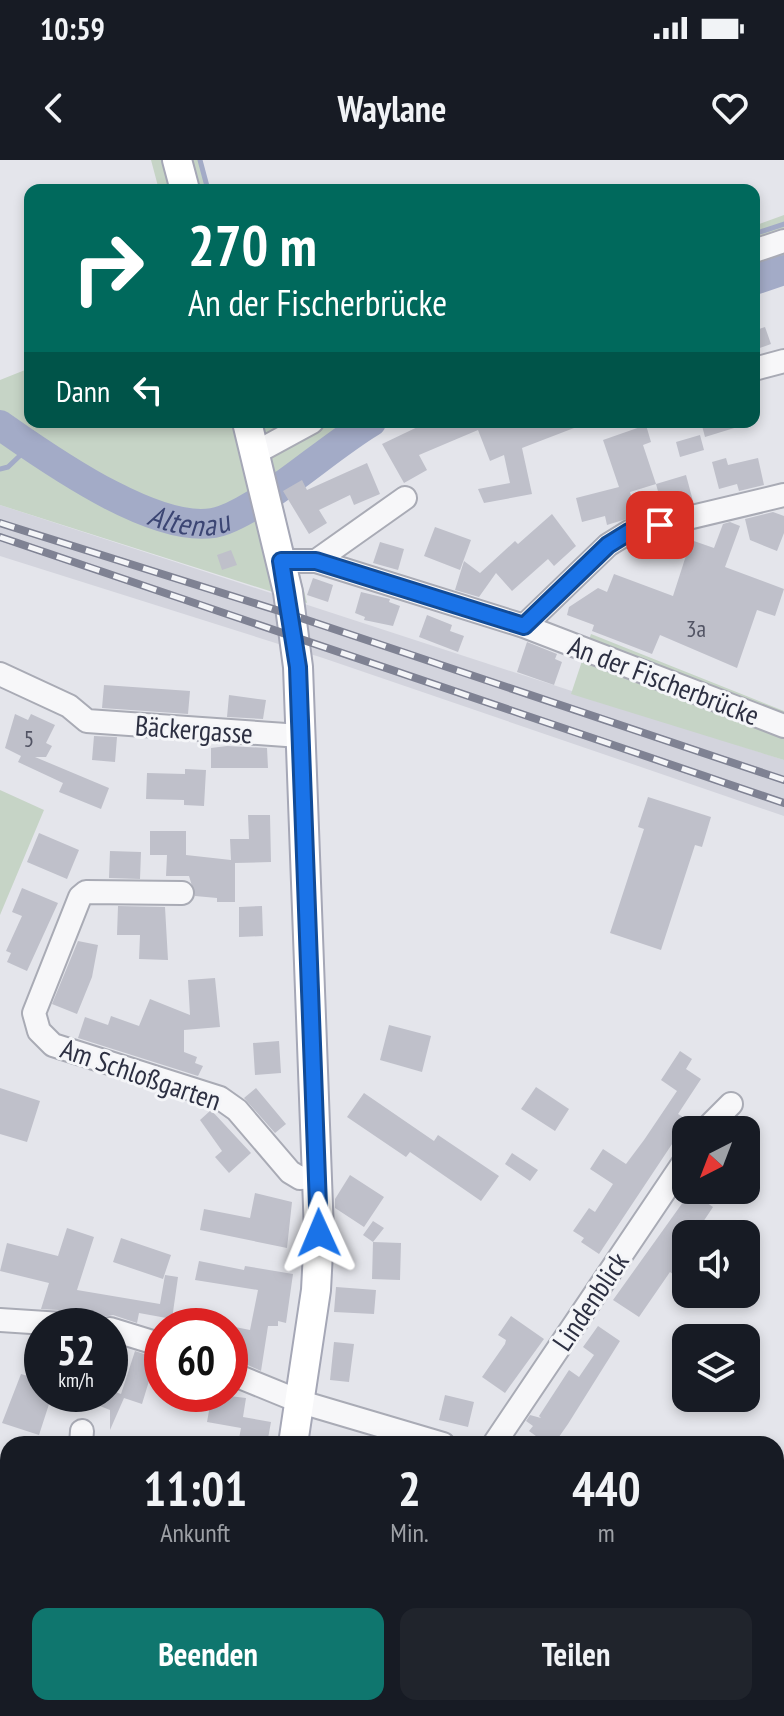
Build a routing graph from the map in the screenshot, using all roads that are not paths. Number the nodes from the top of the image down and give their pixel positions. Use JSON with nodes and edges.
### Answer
{"nodes":[{"id":1,"x":177,"y":160,"type":"edge"},
{"id":2,"x":183,"y":184,"type":"edge"},
{"id":3,"x":784,"y":241,"type":"edge"},
{"id":4,"x":760,"y":249,"type":"edge"},
{"id":5,"x":784,"y":361,"type":"edge"},
{"id":6,"x":760,"y":367,"type":"edge"},
{"id":7,"x":249,"y":428,"type":"edge"},
{"id":8,"x":301,"y":428,"type":"edge"},
{"id":9,"x":255,"y":453,"type":"junction"},
{"id":10,"x":784,"y":495,"type":"edge"},
{"id":11,"x":405,"y":498,"type":"dead end"},
{"id":12,"x":281,"y":561,"type":"junction"},
{"id":13,"x":316,"y":561,"type":"junction"},
{"id":14,"x":524,"y":626,"type":"junction"},
{"id":15,"x":0,"y":674,"type":"edge"},
{"id":16,"x":784,"y":726,"type":"edge"},
{"id":17,"x":300,"y":736,"type":"junction"},
{"id":18,"x":182,"y":893,"type":"dead end"},
{"id":19,"x":731,"y":1104,"type":"dead end"},
{"id":20,"x":719,"y":1116,"type":"edge"},
{"id":21,"x":319,"y":1177,"type":"junction"},
{"id":22,"x":672,"y":1180,"type":"edge"},
{"id":23,"x":0,"y":1320,"type":"edge"},
{"id":24,"x":24,"y":1322,"type":"edge"},
{"id":25,"x":248,"y":1380,"type":"edge"},
{"id":26,"x":301,"y":1402,"type":"junction"},
{"id":27,"x":295,"y":1436,"type":"edge"},
{"id":28,"x":416,"y":1436,"type":"edge"},
{"id":29,"x":499,"y":1436,"type":"edge"}],
"edges":[{"from":1,"to":2,"type":"main road"},
{"from":3,"to":4,"type":"street"},
{"from":5,"to":6,"type":"street"},
{"from":7,"to":9,"type":"main road"},
{"from":8,"to":9,"type":"street"},
{"from":9,"to":12,"type":"main road"},
{"from":10,"to":14,"type":"street"},
{"from":11,"to":13,"type":"street"},
{"from":12,"to":13,"type":"street","name":"An der Fischerbrücke"},
{"from":12,"to":17,"type":"main road"},
{"from":13,"to":14,"type":"street","name":"An der Fischerbrücke"},
{"from":14,"to":16,"type":"street","name":"An der Fischerbrücke"},
{"from":15,"to":17,"type":"street","name":"Bäckergasse"},
{"from":17,"to":21,"type":"main road"},
{"from":18,"to":21,"type":"street","name":"Am Schloßgarten"},
{"from":19,"to":20,"type":"street"},
{"from":21,"to":26,"type":"main road"},
{"from":22,"to":29,"type":"street","name":"Lindenblick"},
{"from":23,"to":24,"type":"street"},
{"from":25,"to":26,"type":"street"},
{"from":26,"to":27,"type":"main road"},
{"from":26,"to":28,"type":"street"}]}
